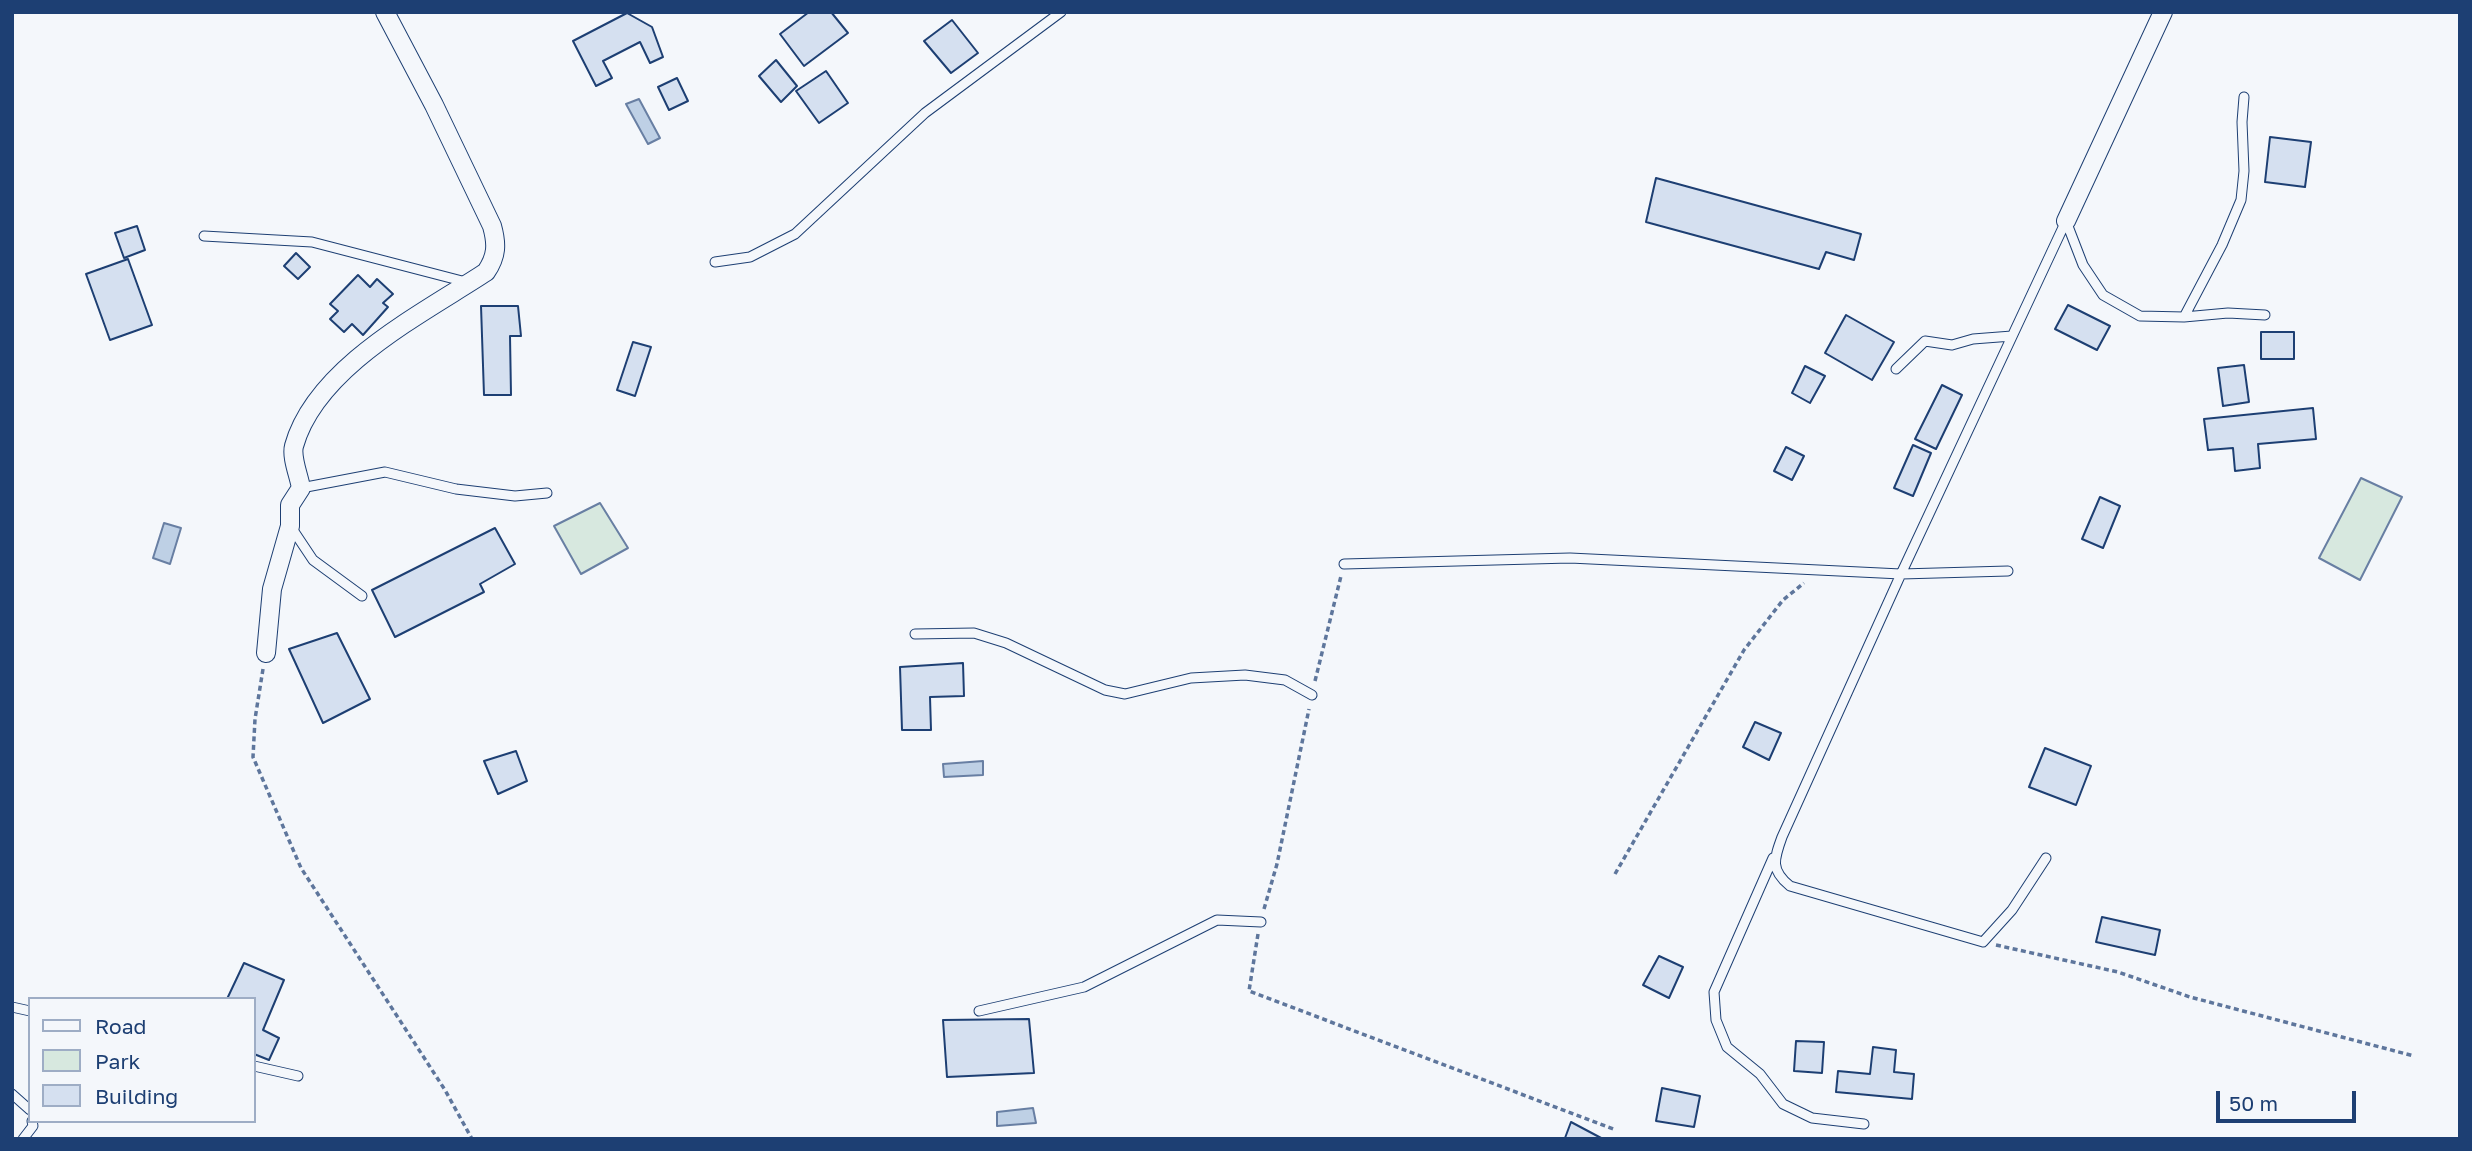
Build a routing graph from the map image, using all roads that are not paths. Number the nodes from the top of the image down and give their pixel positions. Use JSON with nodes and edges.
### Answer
{"nodes":[{"id":1,"x":385,"y":12,"type":"edge"},
{"id":2,"x":1061,"y":12,"type":"edge"},
{"id":3,"x":2163,"y":12,"type":"edge"},
{"id":4,"x":2244,"y":97,"type":"dead end"},
{"id":5,"x":2066,"y":221,"type":"junction"},
{"id":6,"x":204,"y":236,"type":"dead end"},
{"id":7,"x":715,"y":262,"type":"dead end"},
{"id":8,"x":469,"y":283,"type":"junction"},
{"id":9,"x":2265,"y":315,"type":"dead end"},
{"id":10,"x":2185,"y":317,"type":"junction"},
{"id":11,"x":2012,"y":336,"type":"junction"},
{"id":12,"x":1896,"y":369,"type":"dead end"},
{"id":13,"x":301,"y":488,"type":"junction"},
{"id":14,"x":547,"y":493,"type":"dead end"},
{"id":15,"x":290,"y":526,"type":"junction"},
{"id":16,"x":1344,"y":564,"type":"road end"},
{"id":17,"x":2008,"y":571,"type":"dead end"},
{"id":18,"x":1901,"y":575,"type":"junction"},
{"id":19,"x":362,"y":596,"type":"dead end"},
{"id":20,"x":915,"y":634,"type":"dead end"},
{"id":21,"x":266,"y":653,"type":"road end"},
{"id":22,"x":1312,"y":695,"type":"road end"},
{"id":23,"x":1777,"y":850,"type":"junction"},
{"id":24,"x":2046,"y":858,"type":"dead end"},
{"id":25,"x":1261,"y":922,"type":"road end"},
{"id":26,"x":979,"y":1011,"type":"dead end"},
{"id":27,"x":256,"y":1066,"type":"edge"},
{"id":28,"x":298,"y":1076,"type":"dead end"},
{"id":29,"x":12,"y":1094,"type":"edge"},
{"id":30,"x":28,"y":1108,"type":"edge"},
{"id":31,"x":32,"y":1123,"type":"edge"},
{"id":32,"x":1864,"y":1124,"type":"dead end"},
{"id":33,"x":23,"y":1139,"type":"edge"}],
"edges":[{"from":1,"to":8,"type":"street"},
{"from":2,"to":7,"type":"lane"},
{"from":3,"to":5,"type":"street"},
{"from":4,"to":10,"type":"lane"},
{"from":5,"to":10,"type":"lane"},
{"from":5,"to":11,"type":"lane"},
{"from":6,"to":8,"type":"lane"},
{"from":8,"to":13,"type":"street"},
{"from":9,"to":10,"type":"lane"},
{"from":11,"to":12,"type":"lane"},
{"from":11,"to":18,"type":"lane"},
{"from":13,"to":14,"type":"lane"},
{"from":13,"to":15,"type":"street"},
{"from":15,"to":19,"type":"lane"},
{"from":15,"to":21,"type":"street"},
{"from":16,"to":18,"type":"lane"},
{"from":17,"to":18,"type":"lane"},
{"from":18,"to":23,"type":"lane"},
{"from":20,"to":22,"type":"lane"},
{"from":23,"to":24,"type":"lane"},
{"from":23,"to":32,"type":"lane"},
{"from":25,"to":26,"type":"lane"},
{"from":27,"to":28,"type":"lane"},
{"from":29,"to":30,"type":"lane"},
{"from":31,"to":33,"type":"lane"}]}
